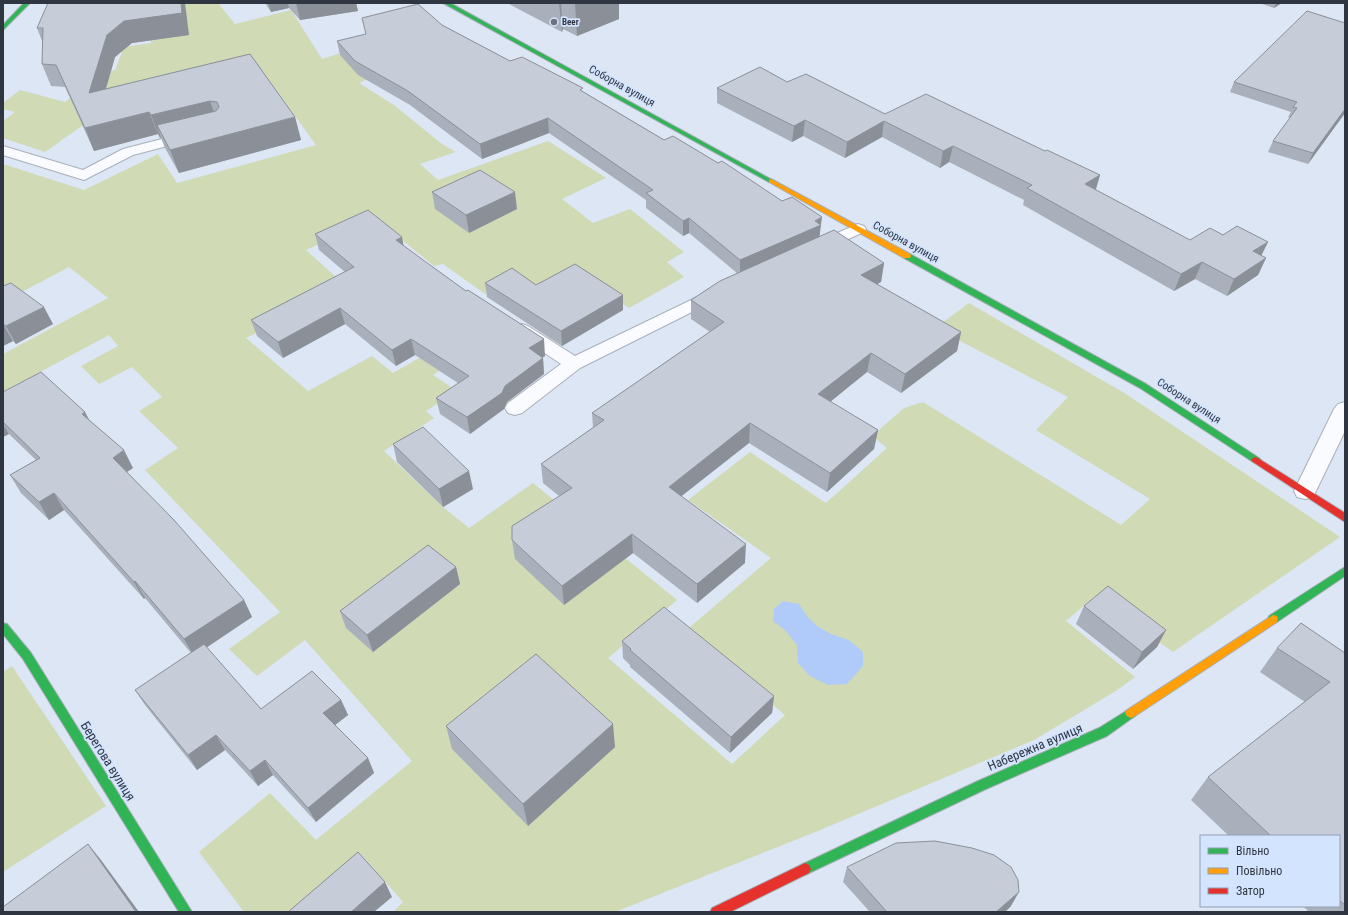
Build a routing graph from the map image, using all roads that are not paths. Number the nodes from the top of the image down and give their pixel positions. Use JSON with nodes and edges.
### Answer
{"nodes":[{"id":1,"x":27,"y":3,"type":"edge"},
{"id":2,"x":446,"y":3,"type":"edge"},
{"id":3,"x":3,"y":28,"type":"edge"},
{"id":4,"x":203,"y":133,"type":"edge"},
{"id":5,"x":3,"y":150,"type":"edge"},
{"id":6,"x":858,"y":229,"type":"junction"},
{"id":7,"x":804,"y":253,"type":"edge"},
{"id":8,"x":729,"y":287,"type":"edge"},
{"id":9,"x":510,"y":322,"type":"edge"},
{"id":10,"x":574,"y":364,"type":"junction"},
{"id":11,"x":515,"y":408,"type":"dead end"},
{"id":12,"x":1345,"y":409,"type":"edge"},
{"id":13,"x":1305,"y":491,"type":"junction"},
{"id":14,"x":1345,"y":518,"type":"edge"},
{"id":15,"x":1345,"y":571,"type":"edge"},
{"id":16,"x":3,"y":627,"type":"edge"},
{"id":17,"x":186,"y":912,"type":"edge"},
{"id":18,"x":716,"y":912,"type":"edge"}],
"edges":[{"from":1,"to":3,"type":"main road"},
{"from":2,"to":6,"type":"main road","name":"Соборна вулиця"},
{"from":4,"to":5,"type":"lane"},
{"from":6,"to":7,"type":"lane"},
{"from":6,"to":13,"type":"main road","name":"Соборна вулиця"},
{"from":8,"to":10,"type":"lane"},
{"from":9,"to":10,"type":"lane"},
{"from":10,"to":11,"type":"lane"},
{"from":12,"to":13,"type":"street"},
{"from":13,"to":14,"type":"main road","name":"Соборна вулиця"},
{"from":15,"to":18,"type":"main road","name":"Набережна вулиця"},
{"from":16,"to":17,"type":"main road","name":"Берегова вулиця"}]}
